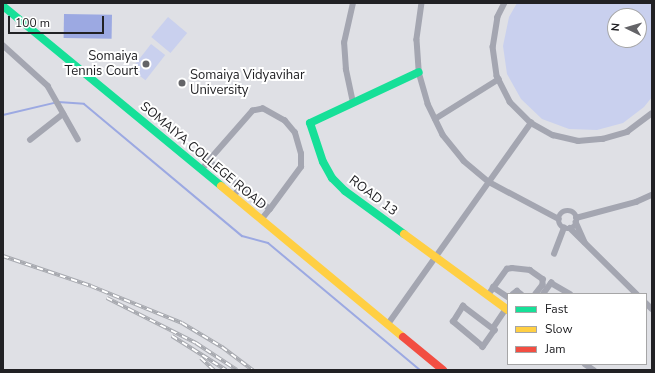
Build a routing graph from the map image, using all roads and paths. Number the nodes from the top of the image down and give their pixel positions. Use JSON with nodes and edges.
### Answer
{"nodes":[{"id":1,"x":353,"y":3,"type":"edge"},
{"id":2,"x":422,"y":3,"type":"edge"},
{"id":3,"x":505,"y":3,"type":"edge"},
{"id":4,"x":3,"y":6,"type":"edge"},
{"id":5,"x":3,"y":45,"type":"edge"},
{"id":6,"x":419,"y":72,"type":"junction"},
{"id":7,"x":499,"y":79,"type":"junction"},
{"id":8,"x":352,"y":103,"type":"junction"},
{"id":9,"x":62,"y":112,"type":"junction"},
{"id":10,"x":652,"y":113,"type":"edge"},
{"id":11,"x":435,"y":119,"type":"junction"},
{"id":12,"x":531,"y":123,"type":"junction"},
{"id":13,"x":78,"y":139,"type":"dead end"},
{"id":14,"x":30,"y":140,"type":"dead end"},
{"id":15,"x":209,"y":161,"type":"junction"},
{"id":16,"x":201,"y":170,"type":"junction"},
{"id":17,"x":489,"y":182,"type":"junction"},
{"id":18,"x":242,"y":187,"type":"junction"},
{"id":19,"x":652,"y":195,"type":"edge"},
{"id":20,"x":233,"y":196,"type":"junction"},
{"id":21,"x":270,"y":209,"type":"junction"},
{"id":22,"x":559,"y":219,"type":"junction"},
{"id":23,"x":261,"y":220,"type":"junction"},
{"id":24,"x":576,"y":220,"type":"junction"},
{"id":25,"x":567,"y":228,"type":"junction"},
{"id":26,"x":585,"y":242,"type":"junction"},
{"id":27,"x":554,"y":254,"type":"dead end"},
{"id":28,"x":436,"y":257,"type":"junction"},
{"id":29,"x":494,"y":287,"type":"junction"},
{"id":30,"x":537,"y":293,"type":"edge"},
{"id":31,"x":544,"y":293,"type":"edge"},
{"id":32,"x":569,"y":293,"type":"edge"},
{"id":33,"x":636,"y":293,"type":"edge"},
{"id":34,"x":488,"y":295,"type":"junction"},
{"id":35,"x":507,"y":297,"type":"edge"},
{"id":36,"x":507,"y":309,"type":"edge"},
{"id":37,"x":388,"y":324,"type":"junction"},
{"id":38,"x":493,"y":328,"type":"junction"},
{"id":39,"x":443,"y":370,"type":"edge"}],
"edges":[{"from":1,"to":8,"type":"street"},
{"from":2,"to":6,"type":"street"},
{"from":3,"to":7,"type":"street"},
{"from":4,"to":16,"type":"street","name":"SOMAIYA COLLEGE ROAD"},
{"from":5,"to":9,"type":"street"},
{"from":6,"to":8,"type":"street","name":"ROAD 13"},
{"from":6,"to":11,"type":"street"},
{"from":7,"to":11,"type":"street"},
{"from":7,"to":12,"type":"street"},
{"from":8,"to":28,"type":"street","name":"ROAD 13"},
{"from":9,"to":13,"type":"street"},
{"from":9,"to":14,"type":"street"},
{"from":10,"to":12,"type":"street"},
{"from":11,"to":17,"type":"street"},
{"from":12,"to":17,"type":"street"},
{"from":15,"to":16,"type":"street"},
{"from":15,"to":18,"type":"street"},
{"from":15,"to":21,"type":"street"},
{"from":16,"to":20,"type":"street","name":"SOMAIYA COLLEGE ROAD"},
{"from":17,"to":22,"type":"street"},
{"from":17,"to":28,"type":"street"},
{"from":18,"to":20,"type":"street"},
{"from":18,"to":21,"type":"street"},
{"from":19,"to":24,"type":"street"},
{"from":20,"to":23,"type":"street","name":"SOMAIYA COLLEGE ROAD"},
{"from":21,"to":23,"type":"street"},
{"from":22,"to":24,"type":"street"},
{"from":22,"to":25,"type":"street"},
{"from":23,"to":37,"type":"street","name":"SOMAIYA COLLEGE ROAD"},
{"from":24,"to":25,"type":"street"},
{"from":24,"to":26,"type":"street"},
{"from":25,"to":26,"type":"street"},
{"from":25,"to":27,"type":"street"},
{"from":26,"to":33,"type":"street"},
{"from":28,"to":34,"type":"street","name":"ROAD 13"},
{"from":28,"to":37,"type":"street"},
{"from":29,"to":30,"type":"street"},
{"from":29,"to":34,"type":"street"},
{"from":29,"to":35,"type":"street"},
{"from":31,"to":32,"type":"street"},
{"from":34,"to":36,"type":"street","name":"ROAD 13"},
{"from":36,"to":38,"type":"street"},
{"from":37,"to":39,"type":"street","name":"SOMAIYA COLLEGE ROAD"},
{"from":38,"to":38,"type":"street"}]}
